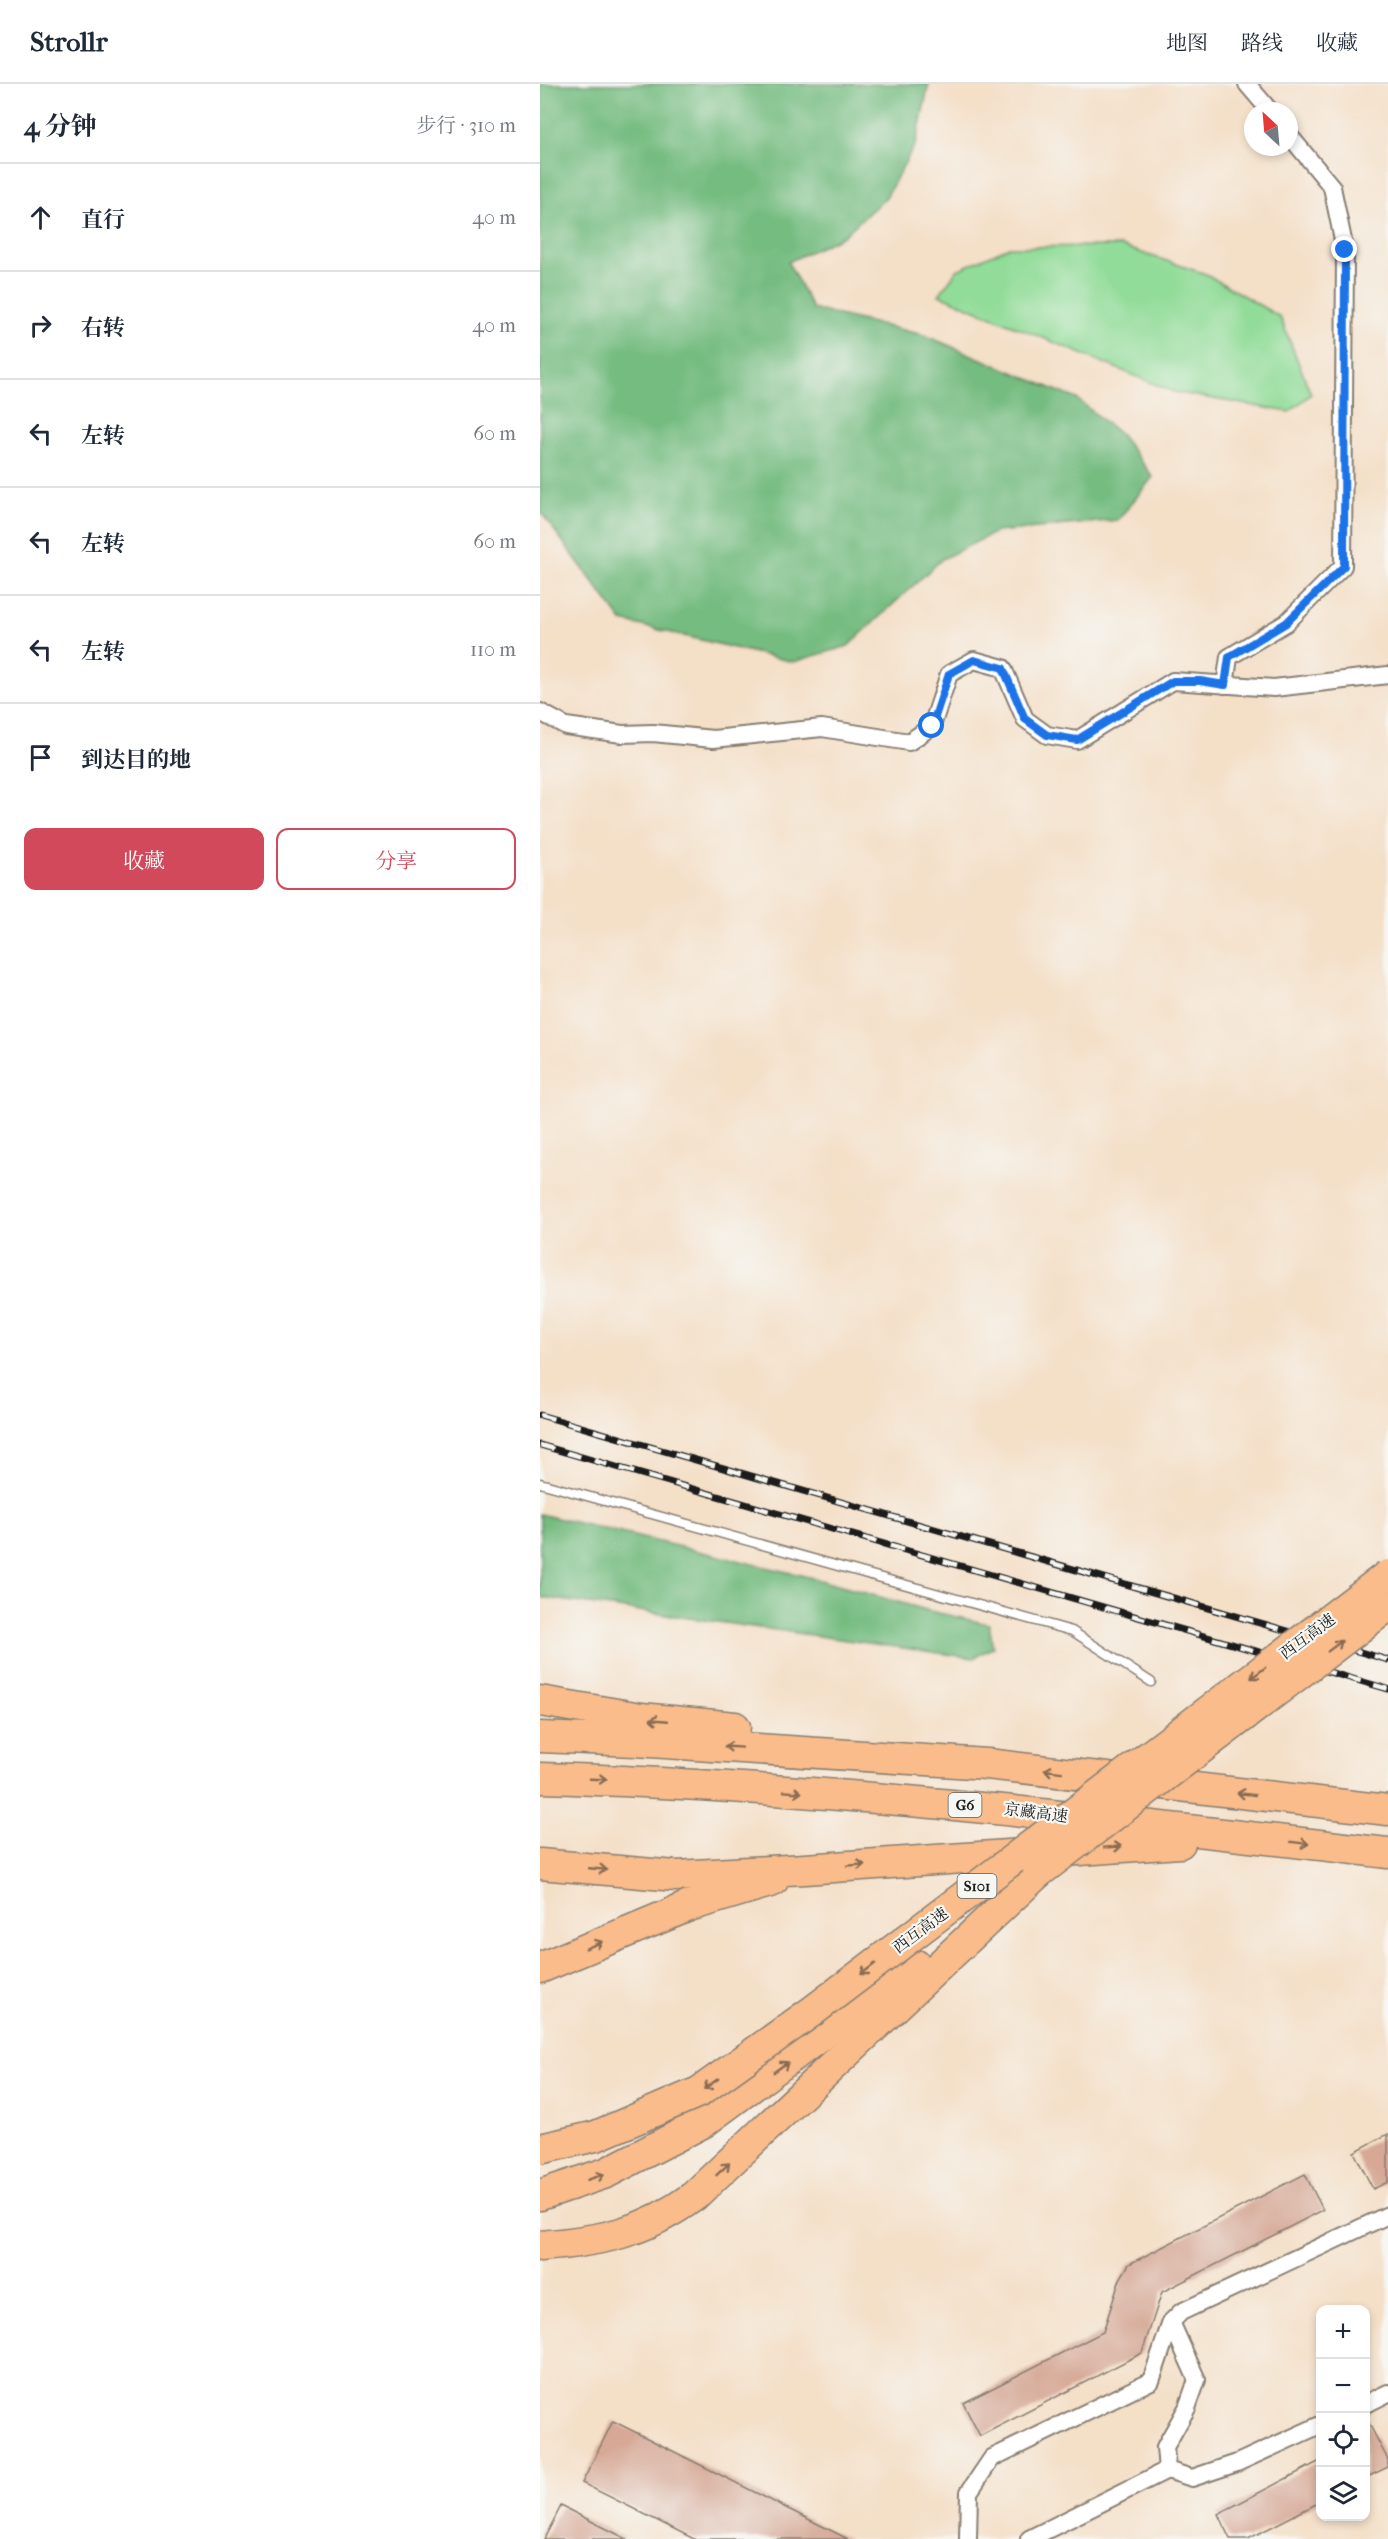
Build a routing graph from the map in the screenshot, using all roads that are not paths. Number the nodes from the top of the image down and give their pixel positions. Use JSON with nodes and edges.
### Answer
{"nodes":[{"id":1,"x":1248,"y":84,"type":"edge"},
{"id":2,"x":1263,"y":102,"type":"edge"},
{"id":3,"x":1298,"y":146,"type":"edge"},
{"id":4,"x":1388,"y":675,"type":"edge"},
{"id":5,"x":1225,"y":685,"type":"junction"},
{"id":6,"x":540,"y":712,"type":"edge"},
{"id":7,"x":540,"y":1483,"type":"edge"},
{"id":8,"x":1388,"y":1575,"type":"edge"},
{"id":9,"x":1388,"y":1606,"type":"edge"},
{"id":10,"x":1151,"y":1682,"type":"dead end"},
{"id":11,"x":540,"y":1701,"type":"edge"},
{"id":12,"x":540,"y":1737,"type":"edge"},
{"id":13,"x":987,"y":1764,"type":"junction"},
{"id":14,"x":540,"y":1778,"type":"edge"},
{"id":15,"x":1388,"y":1810,"type":"edge"},
{"id":16,"x":1254,"y":1837,"type":"junction"},
{"id":17,"x":1388,"y":1853,"type":"edge"},
{"id":18,"x":540,"y":1864,"type":"edge"},
{"id":19,"x":805,"y":1869,"type":"junction"},
{"id":20,"x":1038,"y":1873,"type":"junction"},
{"id":21,"x":540,"y":1968,"type":"edge"},
{"id":22,"x":540,"y":2149,"type":"edge"},
{"id":23,"x":540,"y":2195,"type":"edge"},
{"id":24,"x":1388,"y":2215,"type":"edge"},
{"id":25,"x":540,"y":2246,"type":"edge"},
{"id":26,"x":1172,"y":2322,"type":"junction"},
{"id":27,"x":1388,"y":2393,"type":"edge"},
{"id":28,"x":1370,"y":2402,"type":"edge"},
{"id":29,"x":1316,"y":2427,"type":"edge"},
{"id":30,"x":1167,"y":2470,"type":"junction"},
{"id":31,"x":968,"y":2539,"type":"edge"},
{"id":32,"x":1029,"y":2539,"type":"edge"}],
"edges":[{"from":1,"to":2,"type":"street"},
{"from":3,"to":5,"type":"street"},
{"from":4,"to":5,"type":"street"},
{"from":5,"to":6,"type":"street"},
{"from":7,"to":10,"type":"lane"},
{"from":8,"to":22,"type":"highway","name":"西互高速","number":"S101","one_way":true,"bridge":true},
{"from":20,"to":9,"type":"highway","name":"西互高速","number":"S101","one_way":true,"bridge":true},
{"from":13,"to":11,"type":"highway","one_way":true},
{"from":13,"to":12,"type":"highway","one_way":true},
{"from":15,"to":13,"type":"highway","one_way":true},
{"from":14,"to":16,"type":"highway","name":"京藏高速","number":"G6","one_way":true},
{"from":16,"to":17,"type":"highway","name":"京藏高速","number":"G6","one_way":true},
{"from":19,"to":16,"type":"highway","one_way":true},
{"from":18,"to":19,"type":"highway","one_way":true},
{"from":21,"to":19,"type":"highway","one_way":true},
{"from":23,"to":20,"type":"highway","number":"S101","one_way":true},
{"from":25,"to":20,"type":"highway","one_way":true},
{"from":24,"to":26,"type":"street"},
{"from":26,"to":30,"type":"street"},
{"from":26,"to":31,"type":"street"},
{"from":27,"to":28,"type":"street"},
{"from":29,"to":30,"type":"street"},
{"from":30,"to":32,"type":"street"}]}
